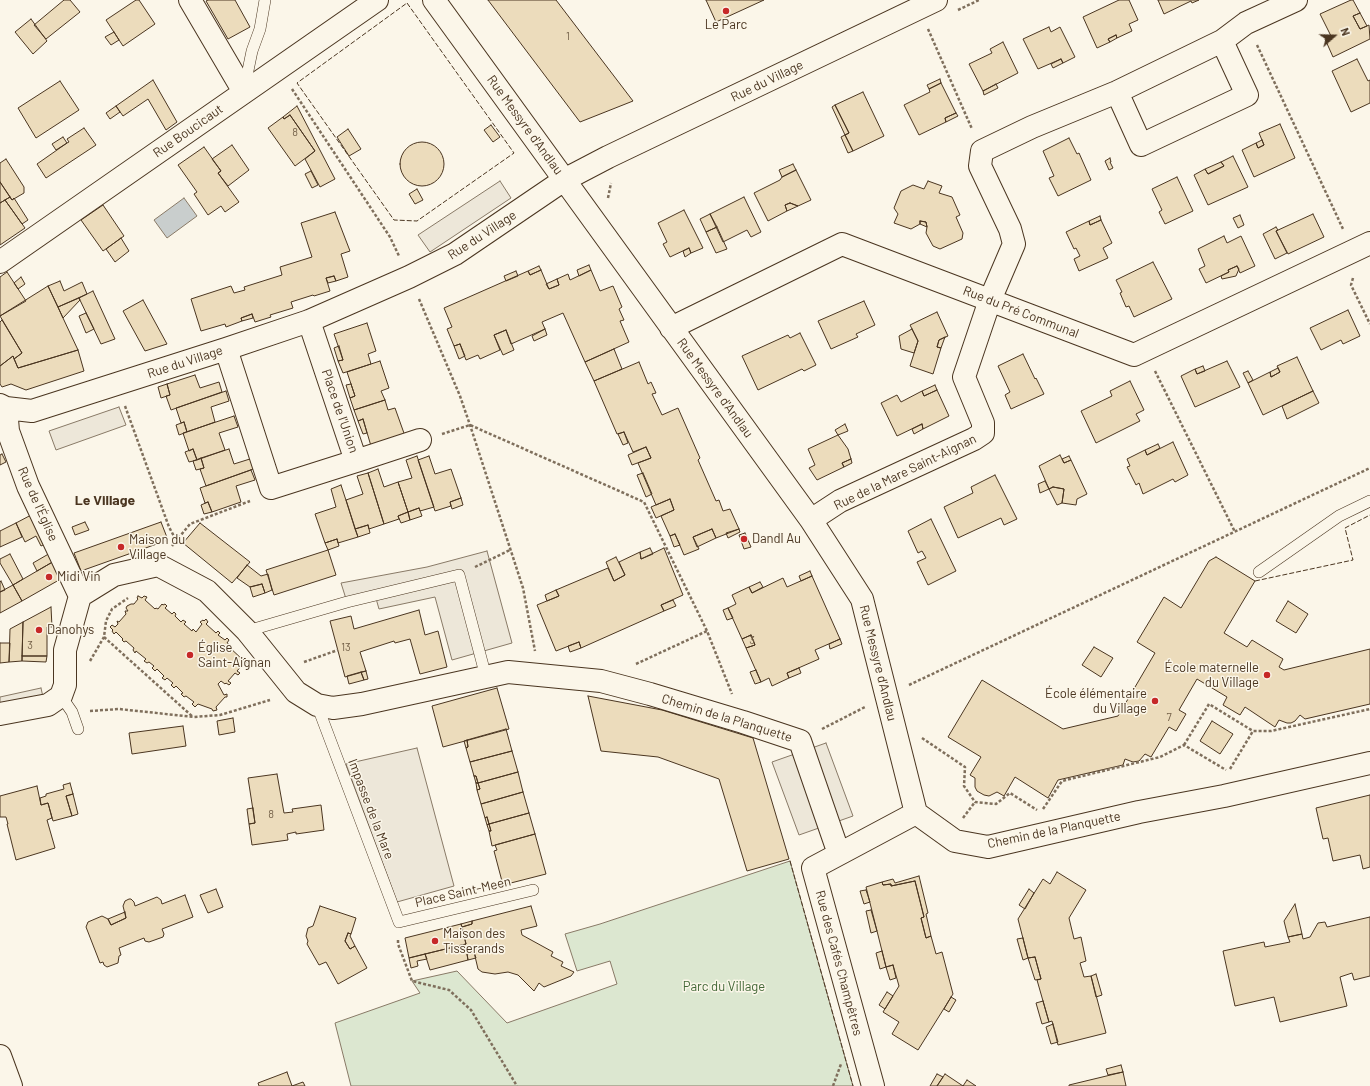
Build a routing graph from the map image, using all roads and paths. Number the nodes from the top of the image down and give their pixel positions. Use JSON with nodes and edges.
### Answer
{"nodes":[{"id":1,"x":190,"y":0,"type":"edge"},
{"id":2,"x":265,"y":0,"type":"edge"},
{"id":3,"x":376,"y":0,"type":"edge"},
{"id":4,"x":434,"y":0,"type":"edge"},
{"id":5,"x":936,"y":0,"type":"edge"},
{"id":6,"x":1296,"y":0,"type":"edge"},
{"id":7,"x":1246,"y":23,"type":"junction"},
{"id":8,"x":926,"y":25,"type":"dead end"},
{"id":9,"x":1222,"y":41,"type":"junction"},
{"id":10,"x":278,"y":69,"type":"junction"},
{"id":11,"x":244,"y":92,"type":"junction"},
{"id":12,"x":1117,"y":92,"type":"junction"},
{"id":13,"x":982,"y":151,"type":"junction"},
{"id":14,"x":564,"y":180,"type":"junction"},
{"id":15,"x":1362,"y":247,"type":"edge"},
{"id":16,"x":0,"y":262,"type":"edge"},
{"id":17,"x":409,"y":277,"type":"junction"},
{"id":18,"x":990,"y":300,"type":"junction"},
{"id":19,"x":309,"y":321,"type":"junction"},
{"id":20,"x":1370,"y":324,"type":"edge"},
{"id":21,"x":671,"y":328,"type":"junction"},
{"id":22,"x":226,"y":349,"type":"junction"},
{"id":23,"x":1145,"y":350,"type":"junction"},
{"id":24,"x":117,"y":384,"type":"junction"},
{"id":25,"x":3,"y":407,"type":"edge"},
{"id":26,"x":470,"y":425,"type":"junction"},
{"id":27,"x":420,"y":440,"type":"joint"},
{"id":28,"x":356,"y":461,"type":"junction"},
{"id":29,"x":1370,"y":468,"type":"edge"},
{"id":30,"x":271,"y":488,"type":"junction"},
{"id":31,"x":1370,"y":501,"type":"edge"},
{"id":32,"x":811,"y":520,"type":"junction"},
{"id":33,"x":1235,"y":532,"type":"junction"},
{"id":34,"x":176,"y":540,"type":"junction"},
{"id":35,"x":510,"y":550,"type":"junction"},
{"id":36,"x":158,"y":565,"type":"junction"},
{"id":37,"x":1259,"y":572,"type":"dead end"},
{"id":38,"x":459,"y":575,"type":"junction"},
{"id":39,"x":132,"y":594,"type":"dead end"},
{"id":40,"x":80,"y":596,"type":"junction"},
{"id":41,"x":247,"y":631,"type":"junction"},
{"id":42,"x":707,"y":631,"type":"junction"},
{"id":43,"x":104,"y":637,"type":"junction"},
{"id":44,"x":338,"y":650,"type":"dead end"},
{"id":45,"x":90,"y":662,"type":"dead end"},
{"id":46,"x":278,"y":671,"type":"junction"},
{"id":47,"x":540,"y":674,"type":"junction"},
{"id":48,"x":486,"y":677,"type":"junction"},
{"id":49,"x":601,"y":681,"type":"junction"},
{"id":50,"x":296,"y":692,"type":"junction"},
{"id":51,"x":886,"y":696,"type":"junction"},
{"id":52,"x":60,"y":704,"type":"junction"},
{"id":53,"x":317,"y":705,"type":"junction"},
{"id":54,"x":1370,"y":709,"type":"edge"},
{"id":55,"x":0,"y":714,"type":"edge"},
{"id":56,"x":194,"y":717,"type":"junction"},
{"id":57,"x":743,"y":722,"type":"junction"},
{"id":58,"x":78,"y":729,"type":"dead end"},
{"id":59,"x":1253,"y":731,"type":"junction"},
{"id":60,"x":921,"y":737,"type":"dead end"},
{"id":61,"x":800,"y":741,"type":"junction"},
{"id":62,"x":1184,"y":744,"type":"junction"},
{"id":63,"x":1370,"y":763,"type":"edge"},
{"id":64,"x":916,"y":814,"type":"junction"},
{"id":65,"x":839,"y":854,"type":"junction"},
{"id":66,"x":533,"y":890,"type":"dead end"},
{"id":67,"x":399,"y":922,"type":"junction"},
{"id":68,"x":0,"y":1056,"type":"edge"},
{"id":69,"x":11,"y":1086,"type":"edge"},
{"id":70,"x":517,"y":1086,"type":"edge"},
{"id":71,"x":872,"y":1086,"type":"edge"}],
"edges":[{"from":1,"to":11,"type":"street"},
{"from":2,"to":11,"type":"lane"},
{"from":3,"to":10,"type":"street","name":"Rue Boucicaut"},
{"from":4,"to":14,"type":"street","name":"Rue Messyre d'Andlau"},
{"from":5,"to":14,"type":"street","name":"Rue du Village"},
{"from":6,"to":7,"type":"street"},
{"from":7,"to":9,"type":"street"},
{"from":7,"to":15,"type":"path"},
{"from":8,"to":13,"type":"path"},
{"from":9,"to":12,"type":"street"},
{"from":9,"to":12,"type":"street"},
{"from":10,"to":11,"type":"street","name":"Rue Boucicaut"},
{"from":10,"to":17,"type":"path"},
{"from":11,"to":16,"type":"street","name":"Rue Boucicaut"},
{"from":12,"to":13,"type":"street"},
{"from":13,"to":18,"type":"street","name":"Rue de la Mare Saint-Aignan"},
{"from":14,"to":17,"type":"street","name":"Rue du Village"},
{"from":14,"to":21,"type":"street","name":"Rue Messyre d'Andlau"},
{"from":15,"to":20,"type":"path"},
{"from":15,"to":23,"type":"street","name":"Rue du Pré Communal"},
{"from":17,"to":19,"type":"street","name":"Rue du Village"},
{"from":17,"to":26,"type":"path"},
{"from":18,"to":21,"type":"street","name":"Rue du Pré Communal"},
{"from":18,"to":23,"type":"street","name":"Rue du Pré Communal"},
{"from":18,"to":32,"type":"street","name":"Rue de la Mare Saint-Aignan"},
{"from":19,"to":22,"type":"street","name":"Rue du Village"},
{"from":19,"to":28,"type":"street","name":"Place de l'Union"},
{"from":21,"to":32,"type":"street","name":"Rue Messyre d'Andlau"},
{"from":22,"to":24,"type":"street","name":"Rue du Village"},
{"from":22,"to":30,"type":"street"},
{"from":23,"to":33,"type":"path"},
{"from":24,"to":25,"type":"street","name":"Rue du Village"},
{"from":24,"to":34,"type":"path"},
{"from":25,"to":40,"type":"street","name":"Rue de l'Église"},
{"from":26,"to":27,"type":"path"},
{"from":26,"to":35,"type":"path"},
{"from":26,"to":42,"type":"path"},
{"from":27,"to":28,"type":"street"},
{"from":28,"to":30,"type":"street","name":"Place de l'Union"},
{"from":29,"to":33,"type":"path"},
{"from":30,"to":34,"type":"path"},
{"from":31,"to":37,"type":"lane"},
{"from":32,"to":51,"type":"street","name":"Rue Messyre d'Andlau"},
{"from":33,"to":51,"type":"path"},
{"from":34,"to":36,"type":"path"},
{"from":35,"to":38,"type":"path"},
{"from":35,"to":47,"type":"path"},
{"from":36,"to":40,"type":"street"},
{"from":36,"to":41,"type":"street"},
{"from":38,"to":41,"type":"lane"},
{"from":38,"to":48,"type":"lane"},
{"from":39,"to":43,"type":"path"},
{"from":40,"to":52,"type":"street"},
{"from":41,"to":46,"type":"street"},
{"from":42,"to":49,"type":"path"},
{"from":42,"to":57,"type":"path"},
{"from":43,"to":45,"type":"path"},
{"from":43,"to":56,"type":"path"},
{"from":44,"to":46,"type":"path"},
{"from":46,"to":50,"type":"street"},
{"from":47,"to":48,"type":"street","name":"Chemin de la Planquette"},
{"from":47,"to":49,"type":"street","name":"Chemin de la Planquette"},
{"from":48,"to":53,"type":"street","name":"Chemin de la Planquette"},
{"from":49,"to":57,"type":"street","name":"Chemin de la Planquette"},
{"from":50,"to":53,"type":"street"},
{"from":50,"to":56,"type":"path"},
{"from":51,"to":61,"type":"path"},
{"from":51,"to":64,"type":"street","name":"Rue Messyre d'Andlau"},
{"from":52,"to":55,"type":"street"},
{"from":52,"to":56,"type":"path"},
{"from":52,"to":58,"type":"lane"},
{"from":53,"to":67,"type":"lane","name":"Impasse de la Mare"},
{"from":54,"to":59,"type":"path"},
{"from":57,"to":61,"type":"street","name":"Chemin de la Planquette"},
{"from":59,"to":62,"type":"path"},
{"from":59,"to":62,"type":"path"},
{"from":60,"to":62,"type":"path"},
{"from":61,"to":65,"type":"street","name":"Chemin de la Planquette"},
{"from":63,"to":64,"type":"street","name":"Chemin de la Planquette"},
{"from":64,"to":65,"type":"street"},
{"from":65,"to":71,"type":"street","name":"Rue des Cafés Champêtres"},
{"from":66,"to":67,"type":"lane","name":"Place Saint-Meen"},
{"from":67,"to":70,"type":"path"},
{"from":68,"to":69,"type":"street"}]}
